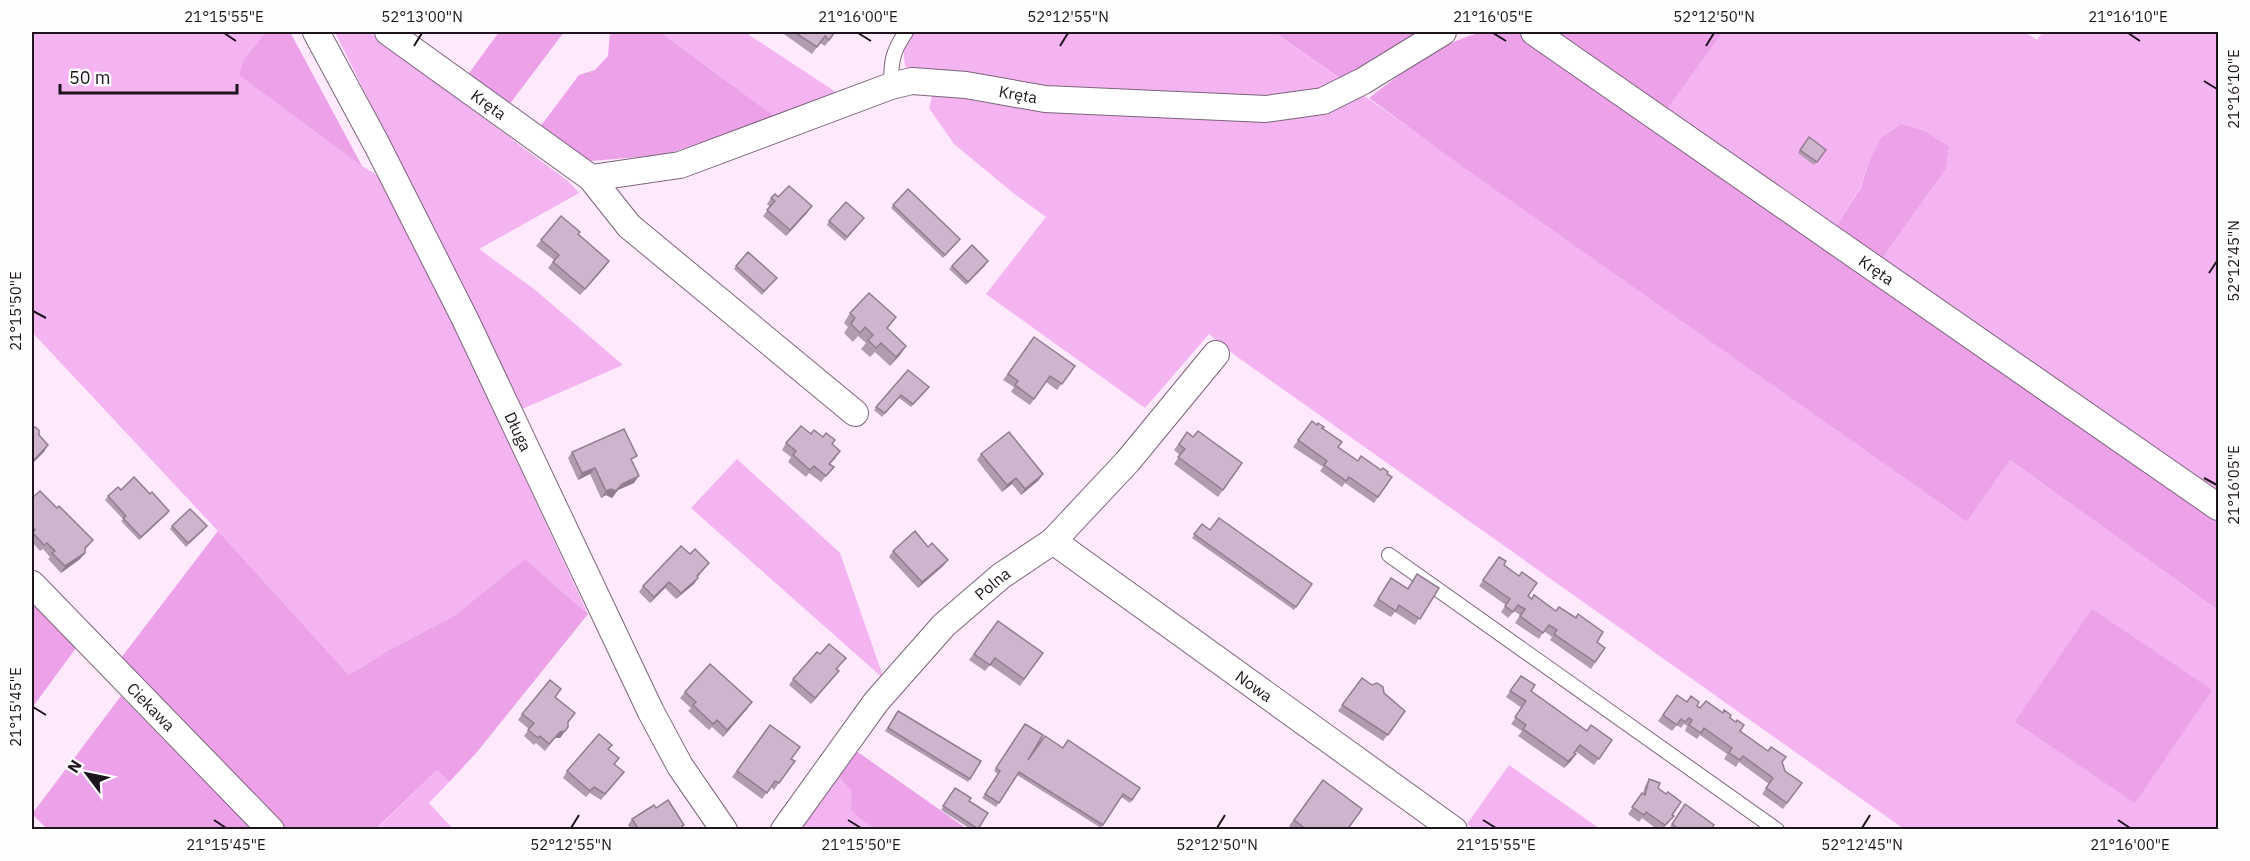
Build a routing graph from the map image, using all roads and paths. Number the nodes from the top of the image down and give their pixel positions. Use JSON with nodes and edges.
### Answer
{"nodes":[{"id":1,"x":316,"y":32,"type":"edge"},
{"id":2,"x":388,"y":32,"type":"edge"},
{"id":3,"x":906,"y":32,"type":"edge"},
{"id":4,"x":1443,"y":32,"type":"edge"},
{"id":5,"x":1534,"y":32,"type":"edge"},
{"id":6,"x":891,"y":86,"type":"junction"},
{"id":7,"x":591,"y":178,"type":"junction"},
{"id":8,"x":1216,"y":354,"type":"dead end"},
{"id":9,"x":855,"y":412,"type":"dead end"},
{"id":10,"x":2218,"y":507,"type":"edge"},
{"id":11,"x":1053,"y":541,"type":"junction"},
{"id":12,"x":1389,"y":555,"type":"dead end"},
{"id":13,"x":32,"y":584,"type":"edge"},
{"id":14,"x":271,"y":830,"type":"edge"},
{"id":15,"x":724,"y":830,"type":"edge"},
{"id":16,"x":784,"y":830,"type":"edge"},
{"id":17,"x":1454,"y":830,"type":"edge"},
{"id":18,"x":1778,"y":830,"type":"edge"}],
"edges":[{"from":1,"to":15,"type":"street","name":"Długa"},
{"from":2,"to":7,"type":"street","name":"Kręta"},
{"from":3,"to":6,"type":"lane"},
{"from":4,"to":6,"type":"street","name":"Kręta"},
{"from":5,"to":10,"type":"street","name":"Kręta"},
{"from":6,"to":7,"type":"street","name":"Kręta"},
{"from":7,"to":9,"type":"street","name":"Kręta"},
{"from":8,"to":11,"type":"street","name":"Polna"},
{"from":11,"to":16,"type":"street","name":"Polna"},
{"from":11,"to":17,"type":"street","name":"Nowa"},
{"from":12,"to":18,"type":"lane"},
{"from":13,"to":14,"type":"street","name":"Ciekawa"}]}
